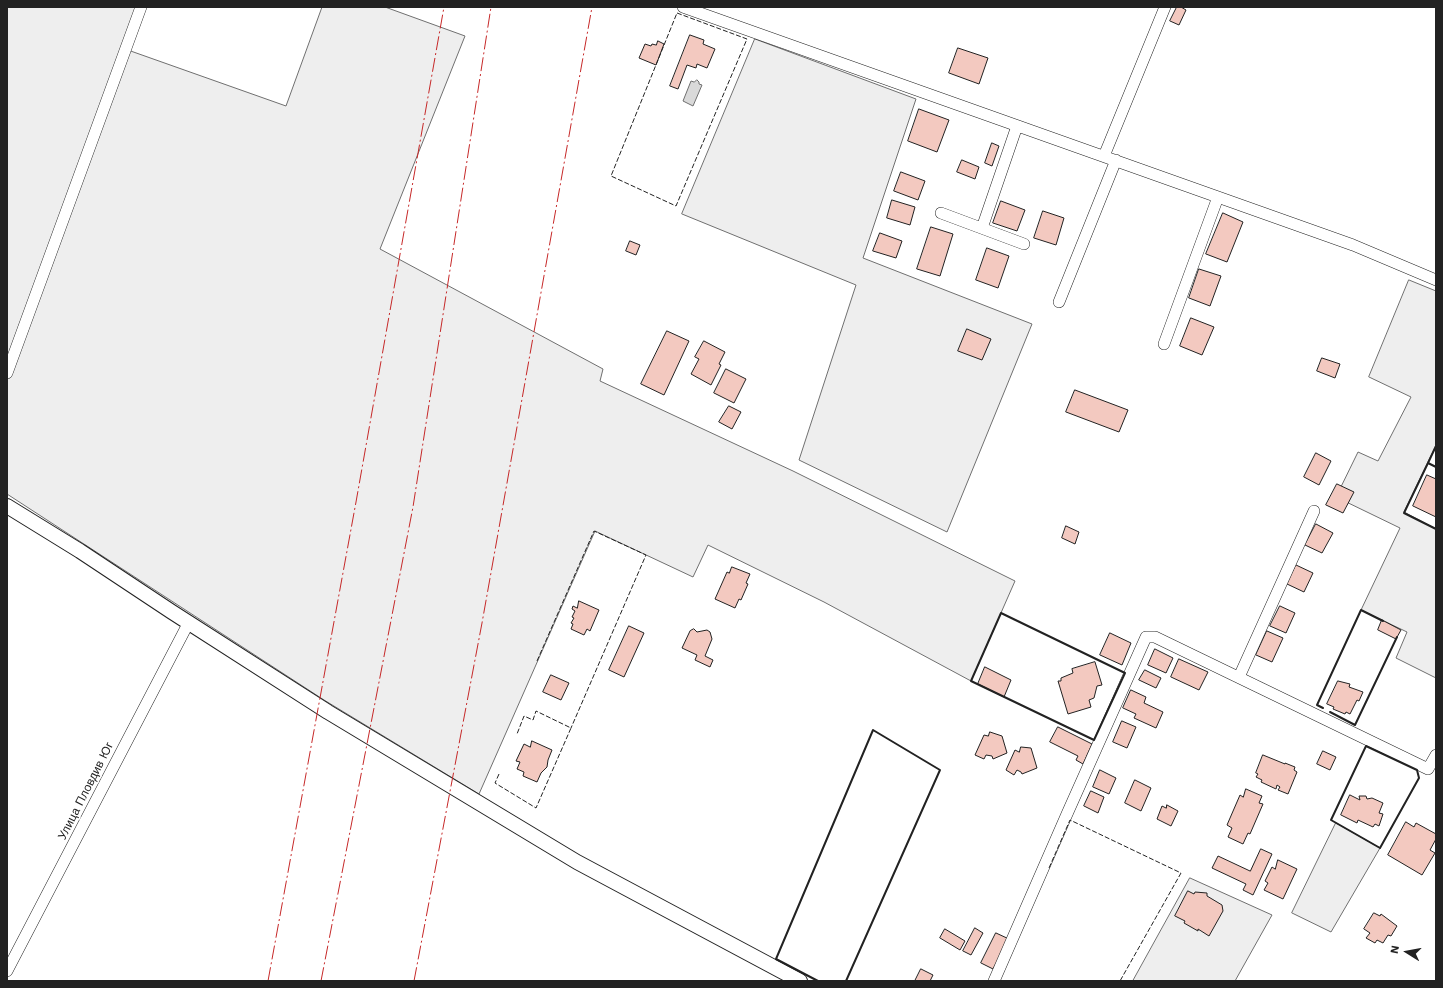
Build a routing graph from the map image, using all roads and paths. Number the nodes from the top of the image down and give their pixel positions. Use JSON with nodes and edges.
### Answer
{"nodes":[{"id":1,"x":141,"y":7,"type":"edge"},
{"id":2,"x":683,"y":7,"type":"edge"},
{"id":3,"x":1165,"y":7,"type":"edge"},
{"id":4,"x":1017,"y":126,"type":"junction"},
{"id":5,"x":1104,"y":156,"type":"junction"},
{"id":6,"x":1116,"y":160,"type":"junction"},
{"id":7,"x":1218,"y":197,"type":"junction"},
{"id":8,"x":941,"y":213,"type":"dead end"},
{"id":9,"x":982,"y":228,"type":"junction"},
{"id":10,"x":1024,"y":244,"type":"dead end"},
{"id":11,"x":1436,"y":280,"type":"edge"},
{"id":12,"x":1059,"y":302,"type":"dead end"},
{"id":13,"x":1164,"y":344,"type":"dead end"},
{"id":14,"x":7,"y":373,"type":"edge"},
{"id":15,"x":7,"y":506,"type":"edge"},
{"id":16,"x":1314,"y":511,"type":"dead end"},
{"id":17,"x":189,"y":622,"type":"junction"},
{"id":18,"x":1239,"y":677,"type":"junction"},
{"id":19,"x":1436,"y":755,"type":"edge"},
{"id":20,"x":7,"y":972,"type":"edge"},
{"id":21,"x":800,"y":981,"type":"edge"},
{"id":22,"x":994,"y":981,"type":"edge"}],
"edges":[{"from":1,"to":14,"type":"street"},
{"from":2,"to":4,"type":"street"},
{"from":3,"to":5,"type":"street"},
{"from":4,"to":5,"type":"street"},
{"from":4,"to":9,"type":"street"},
{"from":5,"to":6,"type":"street"},
{"from":6,"to":7,"type":"street"},
{"from":6,"to":12,"type":"street"},
{"from":7,"to":11,"type":"street"},
{"from":7,"to":13,"type":"street"},
{"from":8,"to":9,"type":"street"},
{"from":9,"to":10,"type":"street"},
{"from":15,"to":17,"type":"street"},
{"from":16,"to":18,"type":"street"},
{"from":17,"to":20,"type":"street","name":"Улица Пловдив Юг"},
{"from":17,"to":21,"type":"street"},
{"from":18,"to":19,"type":"street"},
{"from":18,"to":22,"type":"street"}]}
